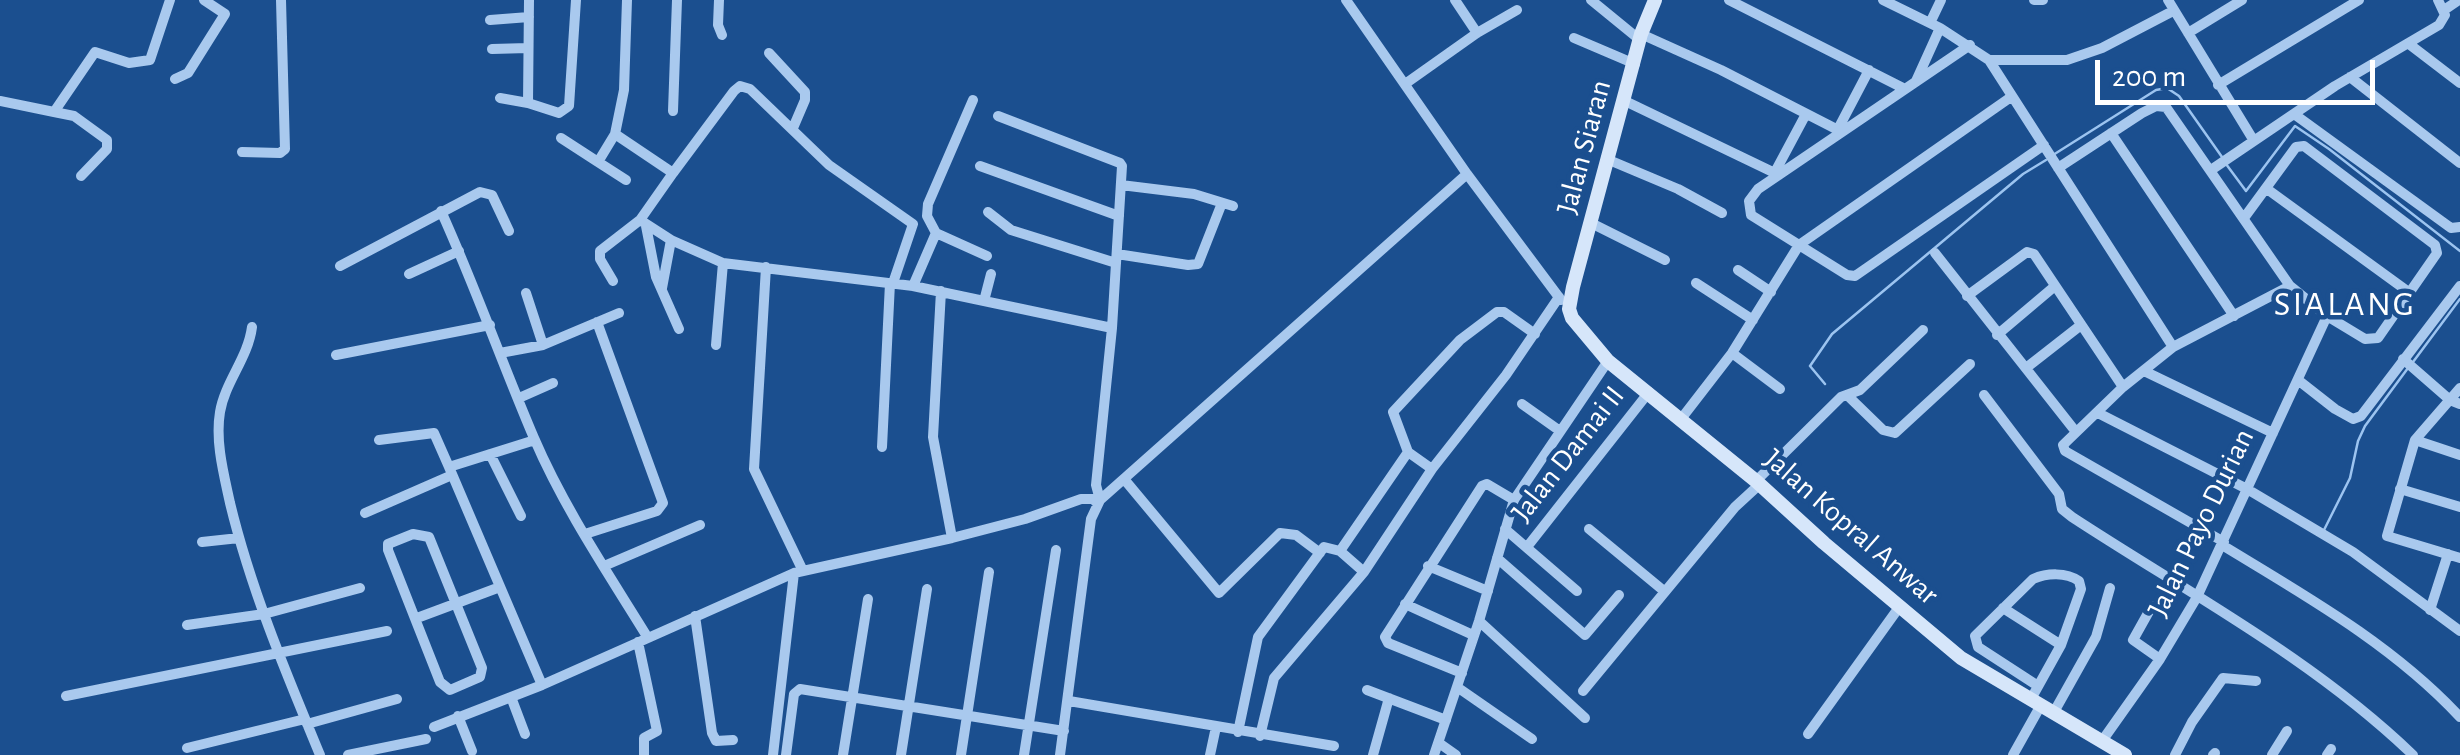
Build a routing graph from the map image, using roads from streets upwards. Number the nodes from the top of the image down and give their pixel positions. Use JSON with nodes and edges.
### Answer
{"nodes":[{"id":1,"x":170,"y":0,"type":"edge"},
{"id":2,"x":204,"y":0,"type":"edge"},
{"id":3,"x":281,"y":0,"type":"edge"},
{"id":4,"x":528,"y":0,"type":"edge"},
{"id":5,"x":576,"y":0,"type":"edge"},
{"id":6,"x":627,"y":0,"type":"edge"},
{"id":7,"x":677,"y":0,"type":"edge"},
{"id":8,"x":720,"y":0,"type":"edge"},
{"id":9,"x":1346,"y":0,"type":"edge"},
{"id":10,"x":1455,"y":0,"type":"edge"},
{"id":11,"x":1591,"y":0,"type":"edge"},
{"id":12,"x":1655,"y":0,"type":"edge"},
{"id":13,"x":1729,"y":0,"type":"edge"},
{"id":14,"x":1883,"y":0,"type":"edge"},
{"id":15,"x":1941,"y":0,"type":"edge"},
{"id":16,"x":2034,"y":0,"type":"edge"},
{"id":17,"x":2042,"y":0,"type":"edge"},
{"id":18,"x":2242,"y":0,"type":"edge"},
{"id":19,"x":2359,"y":0,"type":"edge"},
{"id":20,"x":2458,"y":0,"type":"edge"},
{"id":21,"x":2441,"y":5,"type":"edge"},
{"id":22,"x":2170,"y":6,"type":"edge"},
{"id":23,"x":1517,"y":10,"type":"dead end"},
{"id":24,"x":529,"y":17,"type":"junction"},
{"id":25,"x":490,"y":20,"type":"dead end"},
{"id":26,"x":1935,"y":26,"type":"junction"},
{"id":27,"x":1476,"y":32,"type":"junction"},
{"id":28,"x":2188,"y":33,"type":"junction"},
{"id":29,"x":722,"y":35,"type":"dead end"},
{"id":30,"x":1640,"y":37,"type":"junction"},
{"id":31,"x":1574,"y":38,"type":"dead end"},
{"id":32,"x":2409,"y":44,"type":"junction"},
{"id":33,"x":1970,"y":45,"type":"junction"},
{"id":34,"x":528,"y":48,"type":"junction"},
{"id":35,"x":492,"y":49,"type":"dead end"},
{"id":36,"x":769,"y":53,"type":"dead end"},
{"id":37,"x":1989,"y":60,"type":"junction"},
{"id":38,"x":1634,"y":64,"type":"junction"},
{"id":39,"x":1869,"y":70,"type":"junction"},
{"id":40,"x":2457,"y":76,"type":"edge"},
{"id":41,"x":2350,"y":77,"type":"junction"},
{"id":42,"x":176,"y":79,"type":"dead end"},
{"id":43,"x":1916,"y":81,"type":"junction"},
{"id":44,"x":1405,"y":84,"type":"junction"},
{"id":45,"x":2218,"y":85,"type":"junction"},
{"id":46,"x":1906,"y":89,"type":"junction"},
{"id":47,"x":500,"y":98,"type":"dead end"},
{"id":48,"x":2011,"y":98,"type":"junction"},
{"id":49,"x":973,"y":100,"type":"dead end"},
{"id":50,"x":0,"y":101,"type":"edge"},
{"id":51,"x":1625,"y":101,"type":"junction"},
{"id":52,"x":528,"y":103,"type":"junction"},
{"id":53,"x":673,"y":111,"type":"dead end"},
{"id":54,"x":54,"y":112,"type":"junction"},
{"id":55,"x":1806,"y":114,"type":"junction"},
{"id":56,"x":2294,"y":114,"type":"junction"},
{"id":57,"x":998,"y":116,"type":"dead end"},
{"id":58,"x":793,"y":128,"type":"junction"},
{"id":59,"x":1840,"y":131,"type":"junction"},
{"id":60,"x":2111,"y":133,"type":"junction"},
{"id":61,"x":615,"y":134,"type":"junction"},
{"id":62,"x":561,"y":138,"type":"dead end"},
{"id":63,"x":2254,"y":142,"type":"junction"},
{"id":64,"x":2046,"y":147,"type":"junction"},
{"id":65,"x":242,"y":152,"type":"dead end"},
{"id":66,"x":1609,"y":160,"type":"junction"},
{"id":67,"x":598,"y":162,"type":"junction"},
{"id":68,"x":2460,"y":162,"type":"edge"},
{"id":69,"x":980,"y":166,"type":"dead end"},
{"id":70,"x":2056,"y":166,"type":"junction"},
{"id":71,"x":2214,"y":168,"type":"junction"},
{"id":72,"x":673,"y":173,"type":"junction"},
{"id":73,"x":1467,"y":174,"type":"junction"},
{"id":74,"x":1777,"y":174,"type":"junction"},
{"id":75,"x":82,"y":176,"type":"dead end"},
{"id":76,"x":626,"y":180,"type":"dead end"},
{"id":77,"x":1121,"y":185,"type":"junction"},
{"id":78,"x":2266,"y":189,"type":"junction"},
{"id":79,"x":441,"y":211,"type":"junction"},
{"id":80,"x":988,"y":212,"type":"dead end"},
{"id":81,"x":1722,"y":213,"type":"dead end"},
{"id":82,"x":1119,"y":216,"type":"junction"},
{"id":83,"x":2244,"y":218,"type":"junction"},
{"id":84,"x":643,"y":223,"type":"junction"},
{"id":85,"x":1591,"y":223,"type":"junction"},
{"id":86,"x":2460,"y":227,"type":"edge"},
{"id":87,"x":509,"y":231,"type":"dead end"},
{"id":88,"x":936,"y":233,"type":"junction"},
{"id":89,"x":672,"y":240,"type":"junction"},
{"id":90,"x":1799,"y":245,"type":"junction"},
{"id":91,"x":459,"y":250,"type":"junction"},
{"id":92,"x":1935,"y":253,"type":"dead end"},
{"id":93,"x":987,"y":256,"type":"dead end"},
{"id":94,"x":1116,"y":259,"type":"junction"},
{"id":95,"x":1666,"y":260,"type":"dead end"},
{"id":96,"x":723,"y":263,"type":"junction"},
{"id":97,"x":340,"y":266,"type":"dead end"},
{"id":98,"x":766,"y":267,"type":"junction"},
{"id":99,"x":1738,"y":270,"type":"dead end"},
{"id":100,"x":409,"y":274,"type":"dead end"},
{"id":101,"x":991,"y":274,"type":"dead end"},
{"id":102,"x":614,"y":281,"type":"dead end"},
{"id":103,"x":892,"y":283,"type":"junction"},
{"id":104,"x":1696,"y":283,"type":"dead end"},
{"id":105,"x":913,"y":286,"type":"junction"},
{"id":106,"x":2055,"y":286,"type":"junction"},
{"id":107,"x":2290,"y":286,"type":"junction"},
{"id":108,"x":2460,"y":286,"type":"edge"},
{"id":109,"x":662,"y":289,"type":"junction"},
{"id":110,"x":941,"y":292,"type":"junction"},
{"id":111,"x":1771,"y":292,"type":"junction"},
{"id":112,"x":2410,"y":292,"type":"junction"},
{"id":113,"x":526,"y":293,"type":"dead end"},
{"id":114,"x":1967,"y":296,"type":"junction"},
{"id":115,"x":984,"y":300,"type":"junction"},
{"id":116,"x":1564,"y":303,"type":"junction"},
{"id":117,"x":619,"y":313,"type":"dead end"},
{"id":118,"x":2234,"y":316,"type":"junction"},
{"id":119,"x":2326,"y":316,"type":"junction"},
{"id":120,"x":1753,"y":320,"type":"junction"},
{"id":121,"x":598,"y":322,"type":"junction"},
{"id":122,"x":490,"y":325,"type":"junction"},
{"id":123,"x":2081,"y":325,"type":"junction"},
{"id":124,"x":252,"y":327,"type":"dead end"},
{"id":125,"x":1112,"y":328,"type":"junction"},
{"id":126,"x":679,"y":329,"type":"dead end"},
{"id":127,"x":1923,"y":330,"type":"dead end"},
{"id":128,"x":1536,"y":334,"type":"junction"},
{"id":129,"x":1997,"y":335,"type":"junction"},
{"id":130,"x":543,"y":345,"type":"junction"},
{"id":131,"x":716,"y":346,"type":"dead end"},
{"id":132,"x":2173,"y":347,"type":"junction"},
{"id":133,"x":500,"y":353,"type":"junction"},
{"id":134,"x":1732,"y":353,"type":"junction"},
{"id":135,"x":336,"y":354,"type":"dead end"},
{"id":136,"x":1608,"y":362,"type":"junction"},
{"id":137,"x":2409,"y":363,"type":"junction"},
{"id":138,"x":1970,"y":364,"type":"dead end"},
{"id":139,"x":2026,"y":368,"type":"junction"},
{"id":140,"x":2144,"y":372,"type":"junction"},
{"id":141,"x":2298,"y":380,"type":"junction"},
{"id":142,"x":553,"y":383,"type":"dead end"},
{"id":143,"x":2122,"y":387,"type":"junction"},
{"id":144,"x":2460,"y":388,"type":"edge"},
{"id":145,"x":1780,"y":389,"type":"dead end"},
{"id":146,"x":1649,"y":392,"type":"junction"},
{"id":147,"x":1846,"y":395,"type":"junction"},
{"id":148,"x":1984,"y":395,"type":"dead end"},
{"id":149,"x":519,"y":398,"type":"junction"},
{"id":150,"x":2455,"y":402,"type":"edge"},
{"id":151,"x":1522,"y":404,"type":"dead end"},
{"id":152,"x":2098,"y":413,"type":"junction"},
{"id":153,"x":1681,"y":419,"type":"junction"},
{"id":154,"x":1560,"y":431,"type":"junction"},
{"id":155,"x":2076,"y":432,"type":"junction"},
{"id":156,"x":2274,"y":433,"type":"junction"},
{"id":157,"x":378,"y":440,"type":"dead end"},
{"id":158,"x":535,"y":440,"type":"junction"},
{"id":159,"x":2415,"y":440,"type":"junction"},
{"id":160,"x":882,"y":447,"type":"dead end"},
{"id":161,"x":1408,"y":452,"type":"junction"},
{"id":162,"x":490,"y":454,"type":"junction"},
{"id":163,"x":2460,"y":456,"type":"edge"},
{"id":164,"x":1432,"y":469,"type":"junction"},
{"id":165,"x":450,"y":471,"type":"junction"},
{"id":166,"x":1124,"y":479,"type":"junction"},
{"id":167,"x":1758,"y":482,"type":"junction"},
{"id":168,"x":2247,"y":489,"type":"junction"},
{"id":169,"x":2400,"y":489,"type":"junction"},
{"id":170,"x":1514,"y":500,"type":"junction"},
{"id":171,"x":1099,"y":502,"type":"junction"},
{"id":172,"x":2460,"y":507,"type":"edge"},
{"id":173,"x":365,"y":514,"type":"dead end"},
{"id":174,"x":521,"y":516,"type":"dead end"},
{"id":175,"x":700,"y":525,"type":"dead end"},
{"id":176,"x":1589,"y":528,"type":"dead end"},
{"id":177,"x":1505,"y":529,"type":"junction"},
{"id":178,"x":585,"y":534,"type":"junction"},
{"id":179,"x":238,"y":538,"type":"junction"},
{"id":180,"x":952,"y":538,"type":"junction"},
{"id":181,"x":202,"y":542,"type":"dead end"},
{"id":182,"x":2223,"y":544,"type":"junction"},
{"id":183,"x":1528,"y":547,"type":"junction"},
{"id":184,"x":1056,"y":550,"type":"dead end"},
{"id":185,"x":1340,"y":552,"type":"junction"},
{"id":186,"x":1320,"y":553,"type":"junction"},
{"id":187,"x":2454,"y":556,"type":"edge"},
{"id":188,"x":1496,"y":558,"type":"junction"},
{"id":189,"x":604,"y":566,"type":"junction"},
{"id":190,"x":1428,"y":566,"type":"junction"},
{"id":191,"x":799,"y":572,"type":"junction"},
{"id":192,"x":989,"y":572,"type":"dead end"},
{"id":193,"x":1364,"y":572,"type":"junction"},
{"id":194,"x":500,"y":587,"type":"junction"},
{"id":195,"x":360,"y":588,"type":"dead end"},
{"id":196,"x":2110,"y":588,"type":"dead end"},
{"id":197,"x":926,"y":589,"type":"dead end"},
{"id":198,"x":1488,"y":591,"type":"junction"},
{"id":199,"x":1578,"y":591,"type":"dead end"},
{"id":200,"x":1664,"y":591,"type":"junction"},
{"id":201,"x":1618,"y":594,"type":"dead end"},
{"id":202,"x":2197,"y":597,"type":"junction"},
{"id":203,"x":868,"y":599,"type":"dead end"},
{"id":204,"x":455,"y":604,"type":"junction"},
{"id":205,"x":1405,"y":604,"type":"junction"},
{"id":206,"x":1900,"y":606,"type":"junction"},
{"id":207,"x":2152,"y":606,"type":"dead end"},
{"id":208,"x":2002,"y":608,"type":"junction"},
{"id":209,"x":2430,"y":610,"type":"junction"},
{"id":210,"x":264,"y":614,"type":"junction"},
{"id":211,"x":696,"y":616,"type":"junction"},
{"id":212,"x":417,"y":618,"type":"junction"},
{"id":213,"x":1479,"y":621,"type":"junction"},
{"id":214,"x":187,"y":625,"type":"dead end"},
{"id":215,"x":387,"y":631,"type":"dead end"},
{"id":216,"x":2460,"y":631,"type":"edge"},
{"id":217,"x":1474,"y":634,"type":"junction"},
{"id":218,"x":643,"y":640,"type":"junction"},
{"id":219,"x":2061,"y":645,"type":"junction"},
{"id":220,"x":280,"y":655,"type":"junction"},
{"id":221,"x":2160,"y":659,"type":"junction"},
{"id":222,"x":1462,"y":673,"type":"junction"},
{"id":223,"x":2256,"y":682,"type":"dead end"},
{"id":224,"x":542,"y":685,"type":"junction"},
{"id":225,"x":1457,"y":687,"type":"junction"},
{"id":226,"x":1367,"y":690,"type":"dead end"},
{"id":227,"x":1583,"y":691,"type":"dead end"},
{"id":228,"x":66,"y":696,"type":"dead end"},
{"id":229,"x":511,"y":696,"type":"junction"},
{"id":230,"x":852,"y":698,"type":"junction"},
{"id":231,"x":1388,"y":698,"type":"junction"},
{"id":232,"x":397,"y":699,"type":"dead end"},
{"id":233,"x":2041,"y":700,"type":"junction"},
{"id":234,"x":1068,"y":701,"type":"junction"},
{"id":235,"x":908,"y":706,"type":"junction"},
{"id":236,"x":458,"y":716,"type":"junction"},
{"id":237,"x":966,"y":716,"type":"junction"},
{"id":238,"x":1585,"y":718,"type":"dead end"},
{"id":239,"x":2460,"y":718,"type":"edge"},
{"id":240,"x":1446,"y":720,"type":"junction"},
{"id":241,"x":306,"y":722,"type":"junction"},
{"id":242,"x":1029,"y":725,"type":"junction"},
{"id":243,"x":434,"y":727,"type":"dead end"},
{"id":244,"x":1216,"y":727,"type":"junction"},
{"id":245,"x":1064,"y":731,"type":"junction"},
{"id":246,"x":2288,"y":731,"type":"dead end"},
{"id":247,"x":1238,"y":732,"type":"junction"},
{"id":248,"x":525,"y":734,"type":"dead end"},
{"id":249,"x":1808,"y":734,"type":"dead end"},
{"id":250,"x":1260,"y":736,"type":"junction"},
{"id":251,"x":426,"y":739,"type":"dead end"},
{"id":252,"x":1532,"y":739,"type":"dead end"},
{"id":253,"x":733,"y":740,"type":"dead end"},
{"id":254,"x":1297,"y":741,"type":"junction"},
{"id":255,"x":2102,"y":742,"type":"junction"},
{"id":256,"x":1439,"y":743,"type":"junction"},
{"id":257,"x":1334,"y":746,"type":"dead end"},
{"id":258,"x":186,"y":748,"type":"dead end"},
{"id":259,"x":472,"y":751,"type":"dead end"},
{"id":260,"x":320,"y":755,"type":"edge"},
{"id":261,"x":348,"y":755,"type":"edge"},
{"id":262,"x":644,"y":755,"type":"edge"},
{"id":263,"x":772,"y":755,"type":"edge"},
{"id":264,"x":786,"y":755,"type":"edge"},
{"id":265,"x":844,"y":755,"type":"edge"},
{"id":266,"x":901,"y":755,"type":"edge"},
{"id":267,"x":960,"y":755,"type":"edge"},
{"id":268,"x":1024,"y":755,"type":"edge"},
{"id":269,"x":1060,"y":755,"type":"edge"},
{"id":270,"x":1210,"y":755,"type":"edge"},
{"id":271,"x":1294,"y":755,"type":"edge"},
{"id":272,"x":1373,"y":755,"type":"edge"},
{"id":273,"x":1434,"y":755,"type":"edge"},
{"id":274,"x":1456,"y":755,"type":"edge"},
{"id":275,"x":2014,"y":755,"type":"edge"},
{"id":276,"x":2125,"y":755,"type":"edge"},
{"id":277,"x":2175,"y":755,"type":"edge"},
{"id":278,"x":2272,"y":755,"type":"edge"},
{"id":279,"x":2414,"y":755,"type":"edge"}],
"edges":[{"from":1,"to":54,"type":"street"},
{"from":2,"to":42,"type":"street"},
{"from":3,"to":65,"type":"street"},
{"from":4,"to":24,"type":"street"},
{"from":5,"to":52,"type":"street"},
{"from":6,"to":61,"type":"street"},
{"from":7,"to":53,"type":"street"},
{"from":8,"to":29,"type":"street"},
{"from":9,"to":44,"type":"street"},
{"from":10,"to":27,"type":"street"},
{"from":11,"to":30,"type":"street"},
{"from":12,"to":30,"type":"street","name":"Jalan Siaran"},
{"from":13,"to":39,"type":"street"},
{"from":14,"to":26,"type":"street"},
{"from":15,"to":26,"type":"street"},
{"from":16,"to":17,"type":"street"},
{"from":18,"to":28,"type":"street"},
{"from":19,"to":45,"type":"street"},
{"from":20,"to":21,"type":"street"},
{"from":21,"to":32,"type":"street"},
{"from":22,"to":28,"type":"street"},
{"from":22,"to":37,"type":"street"},
{"from":23,"to":27,"type":"street"},
{"from":24,"to":25,"type":"street"},
{"from":24,"to":34,"type":"street"},
{"from":26,"to":33,"type":"street"},
{"from":26,"to":43,"type":"street"},
{"from":27,"to":44,"type":"street"},
{"from":28,"to":45,"type":"street"},
{"from":30,"to":38,"type":"street","name":"Jalan Siaran"},
{"from":30,"to":55,"type":"street"},
{"from":31,"to":38,"type":"street"},
{"from":32,"to":40,"type":"street"},
{"from":32,"to":41,"type":"street"},
{"from":33,"to":37,"type":"street"},
{"from":33,"to":43,"type":"street"},
{"from":34,"to":35,"type":"street"},
{"from":34,"to":52,"type":"street"},
{"from":36,"to":58,"type":"street"},
{"from":37,"to":48,"type":"street"},
{"from":38,"to":51,"type":"street","name":"Jalan Siaran"},
{"from":39,"to":46,"type":"street"},
{"from":39,"to":59,"type":"street"},
{"from":41,"to":56,"type":"street"},
{"from":41,"to":68,"type":"street"},
{"from":43,"to":46,"type":"street"},
{"from":44,"to":73,"type":"street"},
{"from":45,"to":63,"type":"street"},
{"from":46,"to":59,"type":"street"},
{"from":47,"to":52,"type":"street"},
{"from":48,"to":64,"type":"street"},
{"from":48,"to":90,"type":"street"},
{"from":49,"to":88,"type":"street"},
{"from":50,"to":54,"type":"street"},
{"from":51,"to":66,"type":"street","name":"Jalan Siaran"},
{"from":51,"to":74,"type":"street"},
{"from":54,"to":75,"type":"street"},
{"from":55,"to":59,"type":"street"},
{"from":55,"to":74,"type":"street"},
{"from":56,"to":63,"type":"street"},
{"from":56,"to":86,"type":"street"},
{"from":57,"to":77,"type":"street"},
{"from":58,"to":72,"type":"street"},
{"from":58,"to":103,"type":"street"},
{"from":59,"to":74,"type":"street"},
{"from":60,"to":70,"type":"street"},
{"from":60,"to":71,"type":"street"},
{"from":60,"to":118,"type":"street"},
{"from":61,"to":67,"type":"street"},
{"from":61,"to":72,"type":"street"},
{"from":62,"to":67,"type":"street"},
{"from":63,"to":71,"type":"street"},
{"from":64,"to":70,"type":"street"},
{"from":64,"to":90,"type":"street"},
{"from":66,"to":81,"type":"street"},
{"from":66,"to":85,"type":"street","name":"Jalan Siaran"},
{"from":67,"to":76,"type":"street"},
{"from":69,"to":82,"type":"street"},
{"from":70,"to":132,"type":"street"},
{"from":71,"to":83,"type":"street"},
{"from":72,"to":84,"type":"street"},
{"from":73,"to":116,"type":"street"},
{"from":73,"to":166,"type":"street"},
{"from":74,"to":90,"type":"street"},
{"from":77,"to":82,"type":"street"},
{"from":77,"to":94,"type":"street"},
{"from":78,"to":83,"type":"street"},
{"from":78,"to":112,"type":"street"},
{"from":78,"to":112,"type":"street"},
{"from":79,"to":87,"type":"street"},
{"from":79,"to":91,"type":"street"},
{"from":79,"to":97,"type":"street"},
{"from":80,"to":94,"type":"street"},
{"from":82,"to":94,"type":"street"},
{"from":83,"to":107,"type":"street"},
{"from":84,"to":89,"type":"street"},
{"from":84,"to":102,"type":"street"},
{"from":84,"to":109,"type":"street"},
{"from":85,"to":95,"type":"street"},
{"from":85,"to":116,"type":"street","name":"Jalan Siaran"},
{"from":88,"to":93,"type":"street"},
{"from":88,"to":105,"type":"street"},
{"from":89,"to":96,"type":"street"},
{"from":89,"to":109,"type":"street"},
{"from":90,"to":111,"type":"street"},
{"from":91,"to":100,"type":"street"},
{"from":91,"to":122,"type":"street"},
{"from":92,"to":114,"type":"street"},
{"from":94,"to":125,"type":"street"},
{"from":96,"to":98,"type":"street"},
{"from":96,"to":131,"type":"street"},
{"from":98,"to":103,"type":"street"},
{"from":98,"to":191,"type":"street"},
{"from":99,"to":111,"type":"street"},
{"from":101,"to":115,"type":"street"},
{"from":103,"to":105,"type":"street"},
{"from":103,"to":160,"type":"street"},
{"from":104,"to":120,"type":"street"},
{"from":105,"to":110,"type":"street"},
{"from":106,"to":114,"type":"street"},
{"from":106,"to":123,"type":"street"},
{"from":106,"to":129,"type":"street"},
{"from":107,"to":118,"type":"street"},
{"from":107,"to":119,"type":"street"},
{"from":108,"to":137,"type":"street"},
{"from":109,"to":126,"type":"street"},
{"from":110,"to":115,"type":"street"},
{"from":110,"to":180,"type":"street"},
{"from":111,"to":120,"type":"street"},
{"from":112,"to":119,"type":"street"},
{"from":113,"to":130,"type":"street"},
{"from":114,"to":129,"type":"street"},
{"from":115,"to":125,"type":"street"},
{"from":116,"to":128,"type":"street"},
{"from":116,"to":136,"type":"street","name":"Jalan Kopral Anwar"},
{"from":117,"to":121,"type":"street"},
{"from":118,"to":132,"type":"street"},
{"from":119,"to":141,"type":"street","name":"Jalan Payo Durian"},
{"from":120,"to":134,"type":"street"},
{"from":121,"to":130,"type":"street"},
{"from":121,"to":178,"type":"street"},
{"from":122,"to":133,"type":"street"},
{"from":122,"to":135,"type":"street"},
{"from":123,"to":139,"type":"street"},
{"from":123,"to":143,"type":"street"},
{"from":124,"to":179,"type":"street"},
{"from":125,"to":171,"type":"street"},
{"from":127,"to":147,"type":"street"},
{"from":128,"to":161,"type":"street"},
{"from":128,"to":164,"type":"street"},
{"from":129,"to":139,"type":"street"},
{"from":130,"to":133,"type":"street"},
{"from":132,"to":140,"type":"street"},
{"from":133,"to":149,"type":"street"},
{"from":134,"to":145,"type":"street"},
{"from":134,"to":153,"type":"street"},
{"from":136,"to":146,"type":"street","name":"Jalan Kopral Anwar"},
{"from":136,"to":154,"type":"street"},
{"from":137,"to":141,"type":"street"},
{"from":137,"to":150,"type":"street"},
{"from":138,"to":147,"type":"street"},
{"from":139,"to":155,"type":"street"},
{"from":140,"to":143,"type":"street"},
{"from":140,"to":156,"type":"street"},
{"from":141,"to":156,"type":"street","name":"Jalan Payo Durian"},
{"from":142,"to":149,"type":"street"},
{"from":143,"to":152,"type":"street"},
{"from":144,"to":150,"type":"street"},
{"from":146,"to":153,"type":"street","name":"Jalan Kopral Anwar"},
{"from":146,"to":183,"type":"street","name":"Jalan Damai II"},
{"from":147,"to":167,"type":"street"},
{"from":148,"to":202,"type":"street"},
{"from":149,"to":158,"type":"street"},
{"from":150,"to":159,"type":"street"},
{"from":151,"to":154,"type":"street"},
{"from":152,"to":155,"type":"street"},
{"from":152,"to":168,"type":"street"},
{"from":153,"to":167,"type":"street","name":"Jalan Kopral Anwar"},
{"from":154,"to":170,"type":"street"},
{"from":155,"to":182,"type":"street"},
{"from":156,"to":168,"type":"street","name":"Jalan Payo Durian"},
{"from":157,"to":165,"type":"street"},
{"from":158,"to":162,"type":"street"},
{"from":158,"to":178,"type":"street"},
{"from":159,"to":163,"type":"street"},
{"from":159,"to":169,"type":"street"},
{"from":161,"to":164,"type":"street"},
{"from":161,"to":185,"type":"street"},
{"from":162,"to":165,"type":"street"},
{"from":162,"to":174,"type":"street"},
{"from":164,"to":193,"type":"street"},
{"from":165,"to":173,"type":"street"},
{"from":165,"to":194,"type":"street"},
{"from":166,"to":171,"type":"street"},
{"from":166,"to":186,"type":"street"},
{"from":167,"to":200,"type":"street"},
{"from":167,"to":206,"type":"street","name":"Jalan Kopral Anwar"},
{"from":168,"to":182,"type":"street","name":"Jalan Payo Durian"},
{"from":168,"to":209,"type":"street"},
{"from":169,"to":172,"type":"street"},
{"from":169,"to":187,"type":"street"},
{"from":170,"to":177,"type":"street"},
{"from":170,"to":190,"type":"street"},
{"from":171,"to":180,"type":"street"},
{"from":171,"to":234,"type":"street"},
{"from":175,"to":189,"type":"street"},
{"from":176,"to":200,"type":"street"},
{"from":177,"to":183,"type":"street"},
{"from":177,"to":188,"type":"street"},
{"from":178,"to":189,"type":"street"},
{"from":179,"to":181,"type":"street"},
{"from":179,"to":210,"type":"street"},
{"from":180,"to":191,"type":"street"},
{"from":182,"to":202,"type":"street","name":"Jalan Payo Durian"},
{"from":182,"to":239,"type":"street"},
{"from":183,"to":199,"type":"street"},
{"from":184,"to":242,"type":"street"},
{"from":185,"to":186,"type":"street"},
{"from":185,"to":193,"type":"street"},
{"from":186,"to":247,"type":"street"},
{"from":187,"to":209,"type":"street"},
{"from":188,"to":198,"type":"street"},
{"from":188,"to":201,"type":"street"},
{"from":189,"to":218,"type":"street"},
{"from":190,"to":198,"type":"street"},
{"from":190,"to":205,"type":"street"},
{"from":191,"to":211,"type":"street"},
{"from":191,"to":263,"type":"street"},
{"from":192,"to":237,"type":"street"},
{"from":193,"to":250,"type":"street"},
{"from":194,"to":204,"type":"street"},
{"from":194,"to":224,"type":"street"},
{"from":195,"to":210,"type":"street"},
{"from":196,"to":233,"type":"street"},
{"from":197,"to":235,"type":"street"},
{"from":198,"to":213,"type":"street"},
{"from":200,"to":227,"type":"street"},
{"from":202,"to":221,"type":"street","name":"Jalan Payo Durian"},
{"from":202,"to":279,"type":"street"},
{"from":203,"to":230,"type":"street"},
{"from":204,"to":212,"type":"street"},
{"from":204,"to":212,"type":"street"},
{"from":204,"to":212,"type":"street"},
{"from":205,"to":217,"type":"street"},
{"from":205,"to":222,"type":"street"},
{"from":206,"to":233,"type":"street","name":"Jalan Kopral Anwar"},
{"from":206,"to":249,"type":"street"},
{"from":207,"to":221,"type":"street"},
{"from":208,"to":219,"type":"street"},
{"from":208,"to":219,"type":"street"},
{"from":208,"to":233,"type":"street"},
{"from":209,"to":216,"type":"street"},
{"from":210,"to":214,"type":"street"},
{"from":210,"to":220,"type":"street"},
{"from":211,"to":218,"type":"street"},
{"from":211,"to":253,"type":"street"},
{"from":213,"to":217,"type":"street"},
{"from":213,"to":238,"type":"street"},
{"from":215,"to":220,"type":"street"},
{"from":217,"to":222,"type":"street"},
{"from":218,"to":224,"type":"street"},
{"from":218,"to":262,"type":"street"},
{"from":219,"to":233,"type":"street"},
{"from":220,"to":228,"type":"street"},
{"from":220,"to":241,"type":"street"},
{"from":221,"to":255,"type":"street","name":"Jalan Payo Durian"},
{"from":222,"to":225,"type":"street"},
{"from":223,"to":277,"type":"street"},
{"from":224,"to":229,"type":"street"},
{"from":225,"to":240,"type":"street"},
{"from":225,"to":252,"type":"street"},
{"from":226,"to":231,"type":"street"},
{"from":229,"to":236,"type":"street"},
{"from":229,"to":248,"type":"street"},
{"from":230,"to":235,"type":"street"},
{"from":230,"to":264,"type":"street"},
{"from":230,"to":265,"type":"street"},
{"from":231,"to":240,"type":"street"},
{"from":231,"to":272,"type":"street"},
{"from":232,"to":241,"type":"street"},
{"from":233,"to":255,"type":"street","name":"Jalan Kopral Anwar"},
{"from":233,"to":275,"type":"street"},
{"from":234,"to":244,"type":"street"},
{"from":234,"to":245,"type":"street"},
{"from":235,"to":237,"type":"street"},
{"from":235,"to":266,"type":"street"},
{"from":236,"to":243,"type":"street"},
{"from":236,"to":259,"type":"street"},
{"from":237,"to":242,"type":"street"},
{"from":237,"to":267,"type":"street"},
{"from":240,"to":256,"type":"street"},
{"from":241,"to":258,"type":"street"},
{"from":241,"to":260,"type":"street"},
{"from":242,"to":245,"type":"street"},
{"from":242,"to":268,"type":"street"},
{"from":244,"to":247,"type":"street"},
{"from":244,"to":270,"type":"street"},
{"from":245,"to":269,"type":"street"},
{"from":246,"to":278,"type":"street"},
{"from":247,"to":250,"type":"street"},
{"from":250,"to":254,"type":"street"},
{"from":251,"to":261,"type":"street"},
{"from":254,"to":257,"type":"street"},
{"from":254,"to":271,"type":"street"},
{"from":255,"to":276,"type":"street","name":"Jalan Kopral Anwar"},
{"from":256,"to":273,"type":"street"},
{"from":256,"to":274,"type":"street"}]}
